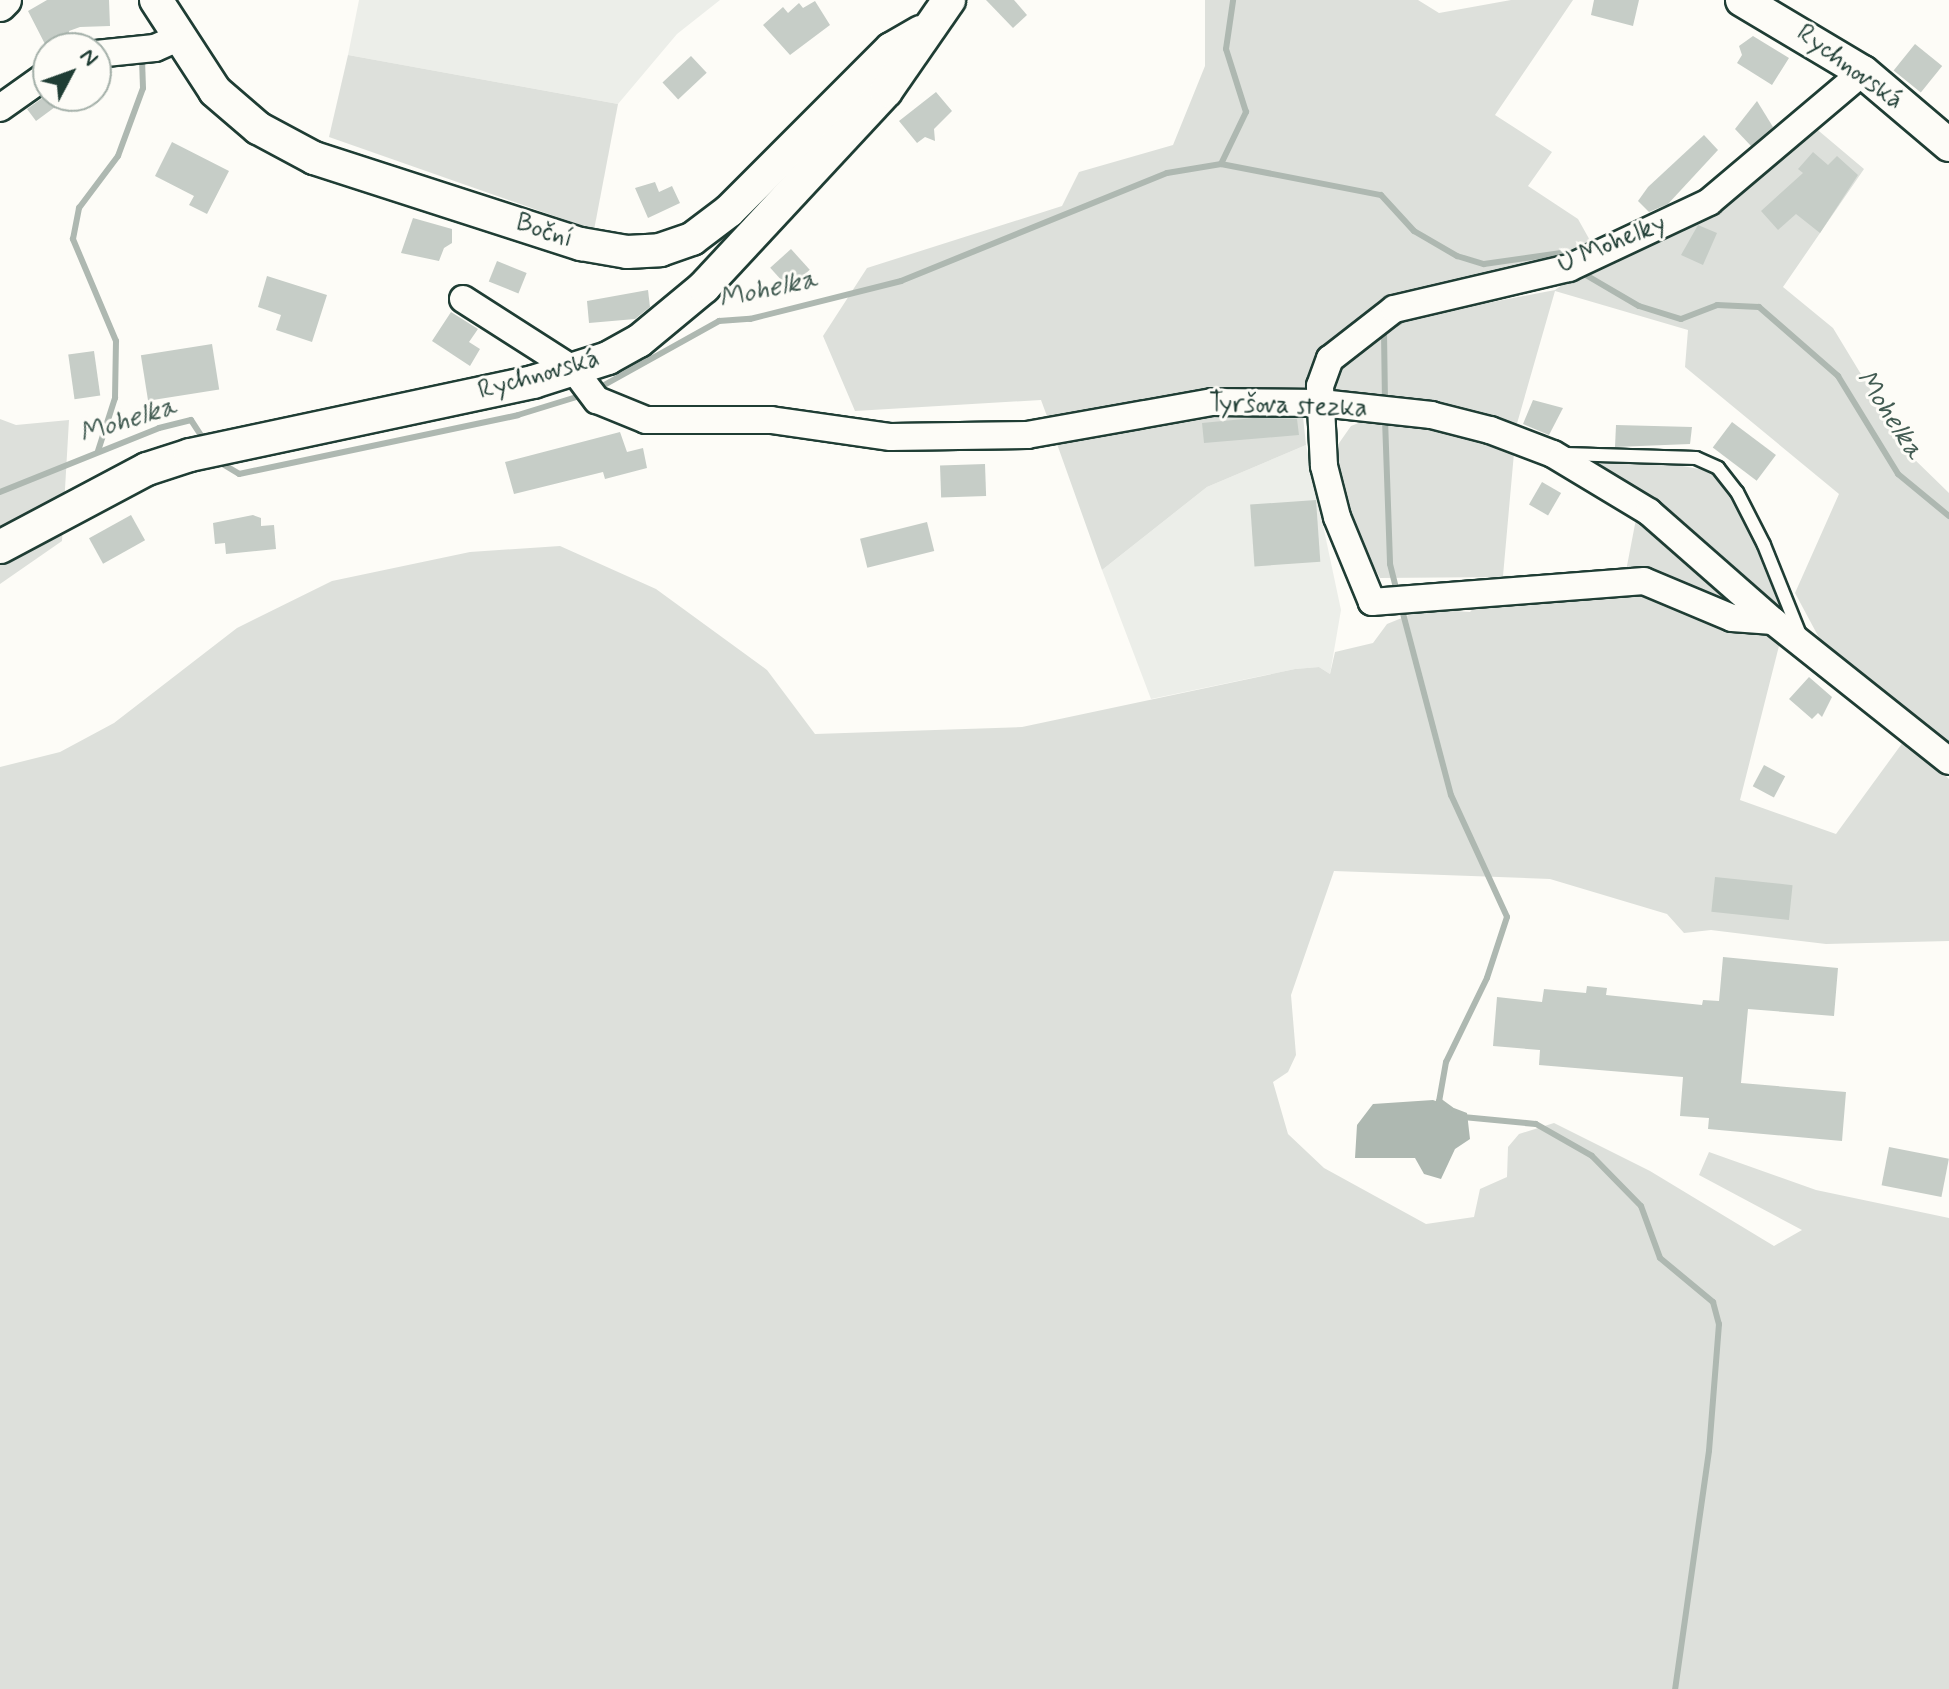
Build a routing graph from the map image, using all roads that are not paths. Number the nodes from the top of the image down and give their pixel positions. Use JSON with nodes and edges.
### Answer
{"nodes":[{"id":1,"x":5,"y":0,"type":"edge"},
{"id":2,"x":156,"y":0,"type":"edge"},
{"id":3,"x":949,"y":0,"type":"edge"},
{"id":4,"x":1742,"y":0,"type":"edge"},
{"id":5,"x":0,"y":5,"type":"edge"},
{"id":6,"x":928,"y":31,"type":"junction"},
{"id":7,"x":180,"y":37,"type":"junction"},
{"id":8,"x":112,"y":52,"type":"edge"},
{"id":9,"x":1863,"y":72,"type":"junction"},
{"id":10,"x":32,"y":85,"type":"edge"},
{"id":11,"x":0,"y":108,"type":"edge"},
{"id":12,"x":1949,"y":145,"type":"edge"},
{"id":13,"x":463,"y":299,"type":"dead end"},
{"id":14,"x":585,"y":384,"type":"junction"},
{"id":15,"x":1321,"y":403,"type":"junction"},
{"id":16,"x":1553,"y":454,"type":"junction"},
{"id":17,"x":0,"y":547,"type":"edge"},
{"id":18,"x":1773,"y":621,"type":"junction"},
{"id":19,"x":1802,"y":643,"type":"junction"},
{"id":20,"x":1949,"y":761,"type":"edge"}],
"edges":[{"from":1,"to":5,"type":"street"},
{"from":2,"to":7,"type":"street","name":"Boční"},
{"from":3,"to":6,"type":"street","name":"Rychnovská"},
{"from":4,"to":9,"type":"street","name":"Rychnovská"},
{"from":6,"to":7,"type":"street","name":"Boční"},
{"from":6,"to":14,"type":"street","name":"Rychnovská"},
{"from":7,"to":8,"type":"street"},
{"from":9,"to":12,"type":"street","name":"Rychnovská"},
{"from":9,"to":15,"type":"street","name":"U Mohelky"},
{"from":10,"to":11,"type":"street"},
{"from":13,"to":14,"type":"street","name":"Tyršova stezka"},
{"from":14,"to":15,"type":"street","name":"Tyršova stezka"},
{"from":14,"to":17,"type":"street","name":"Rychnovská"},
{"from":15,"to":16,"type":"street","name":"Tyršova stezka"},
{"from":15,"to":18,"type":"street","name":"U Mohelky"},
{"from":16,"to":18,"type":"street","name":"Tyršova stezka"},
{"from":16,"to":19,"type":"lane"},
{"from":18,"to":19,"type":"street","name":"Tyršova stezka"},
{"from":19,"to":20,"type":"street","name":"Tyršova stezka"}]}
